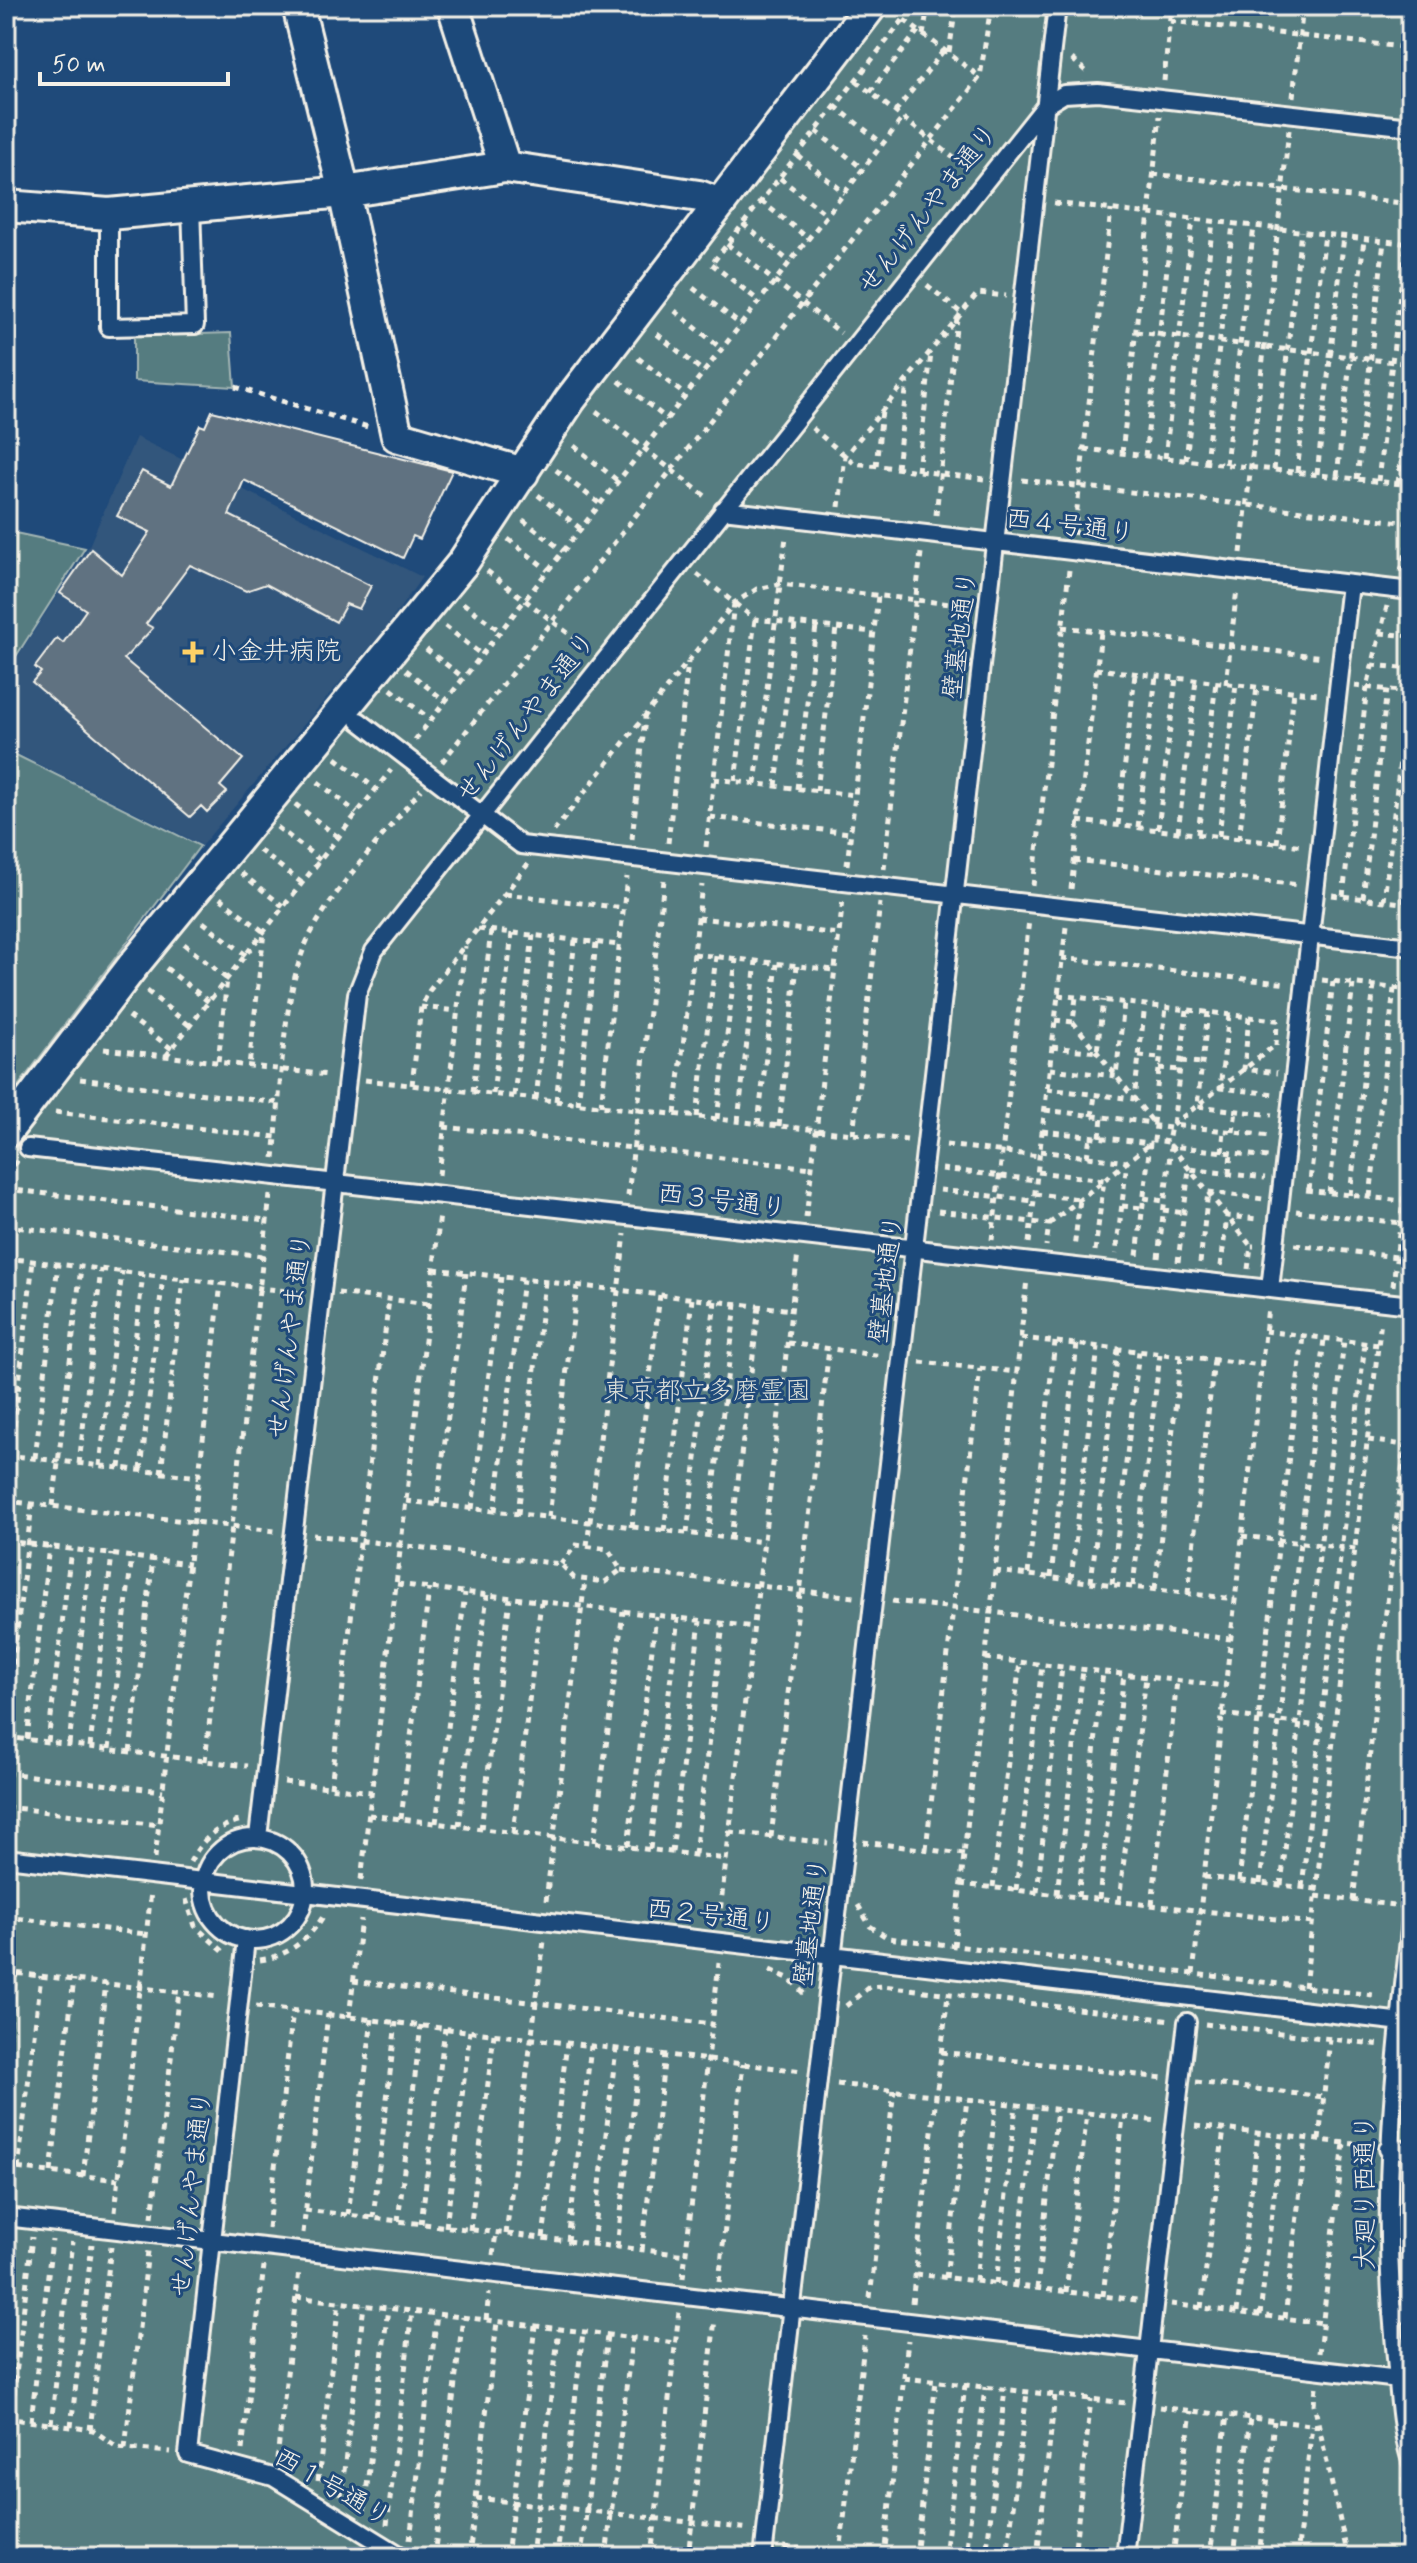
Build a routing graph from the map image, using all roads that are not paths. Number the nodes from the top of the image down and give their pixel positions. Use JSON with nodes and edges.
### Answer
{"nodes":[{"id":1,"x":298,"y":6,"type":"edge"},
{"id":2,"x":453,"y":6,"type":"edge"},
{"id":3,"x":871,"y":6,"type":"edge"},
{"id":4,"x":1057,"y":6,"type":"edge"},
{"id":5,"x":1046,"y":105,"type":"junction"},
{"id":6,"x":1411,"y":127,"type":"edge"},
{"id":7,"x":505,"y":167,"type":"junction"},
{"id":8,"x":344,"y":192,"type":"junction"},
{"id":9,"x":720,"y":204,"type":"junction"},
{"id":10,"x":6,"y":206,"type":"edge"},
{"id":11,"x":191,"y":206,"type":"junction"},
{"id":12,"x":109,"y":214,"type":"junction"},
{"id":13,"x":530,"y":484,"type":"junction"},
{"id":14,"x":716,"y":505,"type":"junction"},
{"id":15,"x":997,"y":543,"type":"junction"},
{"id":16,"x":1350,"y":584,"type":"junction"},
{"id":17,"x":1411,"y":591,"type":"edge"},
{"id":18,"x":359,"y":721,"type":"dead end"},
{"id":19,"x":481,"y":814,"type":"junction"},
{"id":20,"x":955,"y":895,"type":"junction"},
{"id":21,"x":1310,"y":936,"type":"junction"},
{"id":22,"x":1411,"y":947,"type":"edge"},
{"id":23,"x":17,"y":1140,"type":"edge"},
{"id":24,"x":334,"y":1182,"type":"junction"},
{"id":25,"x":915,"y":1249,"type":"junction"},
{"id":26,"x":1274,"y":1295,"type":"junction"},
{"id":27,"x":1411,"y":1305,"type":"edge"},
{"id":28,"x":258,"y":1837,"type":"junction"},
{"id":29,"x":6,"y":1858,"type":"edge"},
{"id":30,"x":203,"y":1881,"type":"junction"},
{"id":31,"x":305,"y":1893,"type":"junction"},
{"id":32,"x":1411,"y":1922,"type":"edge"},
{"id":33,"x":246,"y":1939,"type":"junction"},
{"id":34,"x":833,"y":1955,"type":"junction"},
{"id":35,"x":1187,"y":2022,"type":"road end"},
{"id":36,"x":1405,"y":2023,"type":"edge"},
{"id":37,"x":1382,"y":2148,"type":"junction"},
{"id":38,"x":1411,"y":2150,"type":"edge"},
{"id":39,"x":10,"y":2218,"type":"edge"},
{"id":40,"x":212,"y":2241,"type":"junction"},
{"id":41,"x":792,"y":2308,"type":"junction"},
{"id":42,"x":1411,"y":2313,"type":"edge"},
{"id":43,"x":1392,"y":2314,"type":"junction"},
{"id":44,"x":1149,"y":2350,"type":"junction"},
{"id":45,"x":1399,"y":2379,"type":"junction"},
{"id":46,"x":188,"y":2454,"type":"joint"},
{"id":47,"x":1407,"y":2467,"type":"edge"},
{"id":48,"x":406,"y":2553,"type":"edge"},
{"id":49,"x":763,"y":2557,"type":"edge"},
{"id":50,"x":1125,"y":2557,"type":"edge"}],
"edges":[{"from":1,"to":8,"type":"street"},
{"from":2,"to":7,"type":"street"},
{"from":3,"to":9,"type":"street"},
{"from":4,"to":5,"type":"lane","name":"壁墓地通り"},
{"from":5,"to":6,"type":"lane"},
{"from":5,"to":14,"type":"lane","name":"せんげんやま通り"},
{"from":5,"to":15,"type":"lane","name":"壁墓地通り"},
{"from":7,"to":8,"type":"street"},
{"from":7,"to":9,"type":"street"},
{"from":8,"to":11,"type":"street"},
{"from":8,"to":13,"type":"street"},
{"from":9,"to":13,"type":"street"},
{"from":10,"to":12,"type":"street"},
{"from":11,"to":12,"type":"street"},
{"from":11,"to":12,"type":"lane"},
{"from":13,"to":23,"type":"street"},
{"from":14,"to":15,"type":"lane","name":"西４号通り"},
{"from":14,"to":19,"type":"lane","name":"せんげんやま通り"},
{"from":15,"to":16,"type":"lane","name":"西４号通り"},
{"from":15,"to":20,"type":"lane","name":"壁墓地通り"},
{"from":16,"to":17,"type":"lane","name":"西４号通り"},
{"from":16,"to":21,"type":"lane"},
{"from":18,"to":19,"type":"lane"},
{"from":19,"to":20,"type":"lane"},
{"from":19,"to":24,"type":"lane","name":"せんげんやま通り"},
{"from":20,"to":21,"type":"lane"},
{"from":20,"to":25,"type":"lane","name":"壁墓地通り"},
{"from":21,"to":22,"type":"lane"},
{"from":21,"to":26,"type":"lane"},
{"from":23,"to":24,"type":"lane","name":"西３号通り"},
{"from":24,"to":25,"type":"lane","name":"西３号通り"},
{"from":24,"to":28,"type":"lane","name":"せんげんやま通り"},
{"from":25,"to":26,"type":"lane","name":"西３号通り"},
{"from":25,"to":34,"type":"lane","name":"壁墓地通り"},
{"from":26,"to":27,"type":"lane","name":"西３号通り"},
{"from":28,"to":30,"type":"lane"},
{"from":28,"to":31,"type":"lane"},
{"from":29,"to":30,"type":"lane","name":"西２号通り"},
{"from":30,"to":31,"type":"lane","name":"西２号通り"},
{"from":30,"to":33,"type":"lane"},
{"from":31,"to":33,"type":"lane"},
{"from":31,"to":34,"type":"lane","name":"西２号通り"},
{"from":32,"to":36,"type":"lane","name":"大廻り西通り"},
{"from":33,"to":40,"type":"lane","name":"せんげんやま通り"},
{"from":34,"to":36,"type":"lane","name":"西２号通り"},
{"from":34,"to":41,"type":"lane","name":"壁墓地通り"},
{"from":35,"to":44,"type":"lane"},
{"from":36,"to":37,"type":"lane","name":"大廻り西通り"},
{"from":37,"to":38,"type":"lane"},
{"from":37,"to":43,"type":"lane","name":"大廻り西通り"},
{"from":39,"to":40,"type":"lane"},
{"from":40,"to":41,"type":"lane"},
{"from":40,"to":46,"type":"lane","name":"せんげんやま通り"},
{"from":41,"to":44,"type":"lane"},
{"from":41,"to":49,"type":"lane","name":"壁墓地通り"},
{"from":42,"to":43,"type":"lane"},
{"from":43,"to":45,"type":"lane","name":"大廻り西通り"},
{"from":44,"to":45,"type":"lane"},
{"from":44,"to":50,"type":"lane"},
{"from":45,"to":47,"type":"lane","name":"大廻り西通り"},
{"from":46,"to":48,"type":"lane","name":"西１号通り"}]}
